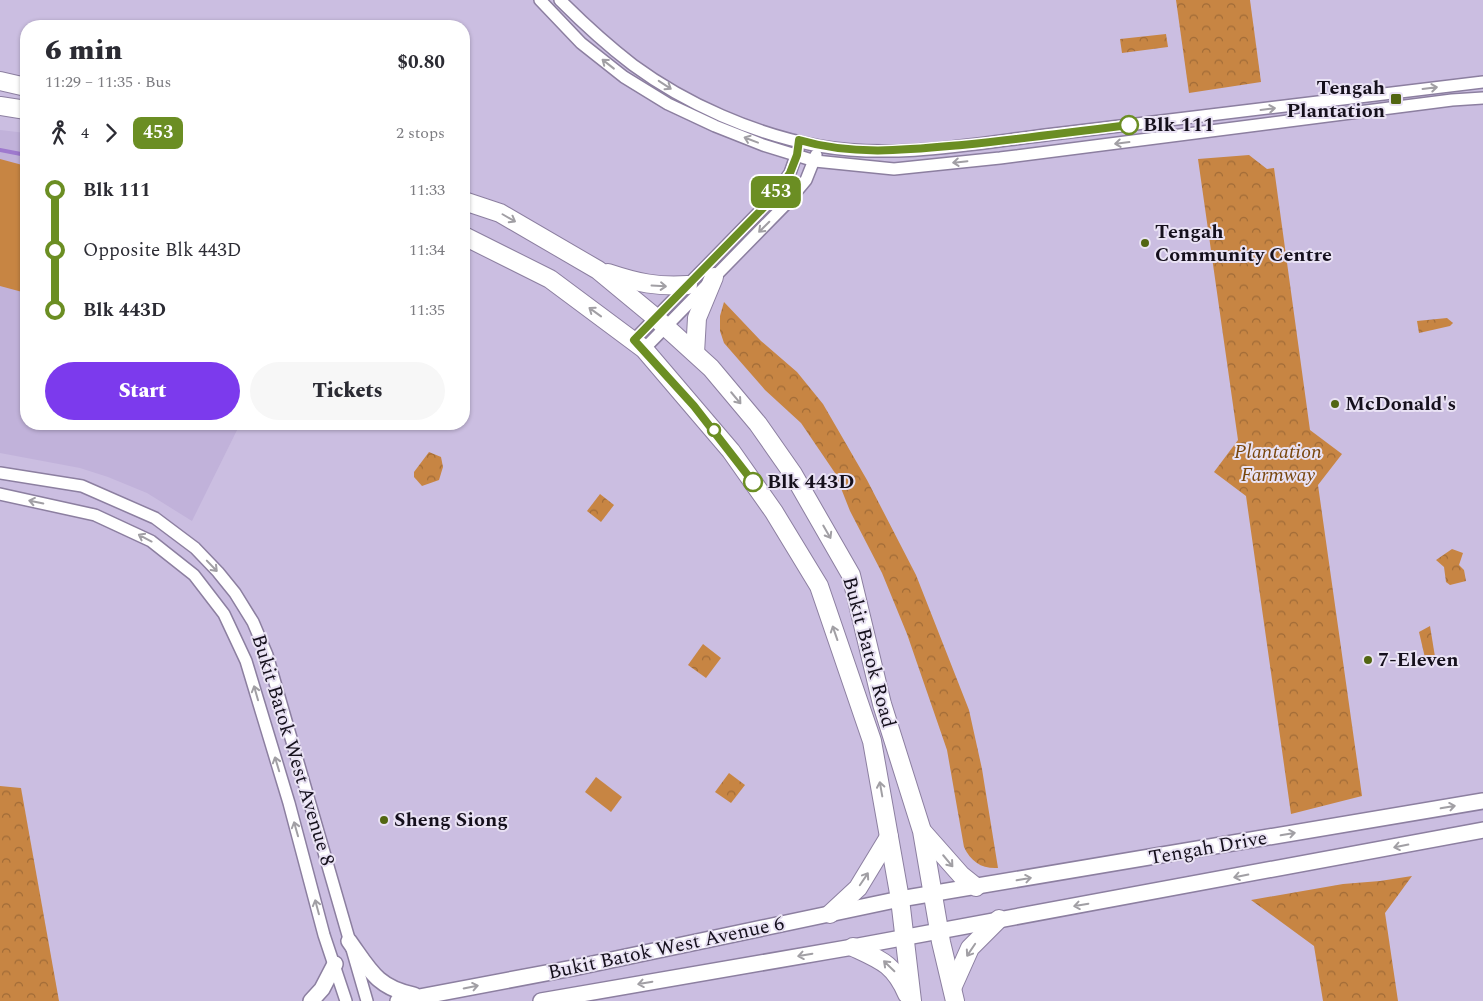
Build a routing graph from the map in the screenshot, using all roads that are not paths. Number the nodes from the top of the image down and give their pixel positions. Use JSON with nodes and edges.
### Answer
{"nodes":[{"id":1,"x":540,"y":0,"type":"edge"},
{"id":2,"x":560,"y":0,"type":"edge"},
{"id":3,"x":0,"y":81,"type":"edge"},
{"id":4,"x":1483,"y":82,"type":"edge"},
{"id":5,"x":20,"y":86,"type":"edge"},
{"id":6,"x":1483,"y":98,"type":"edge"},
{"id":7,"x":0,"y":106,"type":"edge"},
{"id":8,"x":20,"y":109,"type":"edge"},
{"id":9,"x":799,"y":140,"type":"junction"},
{"id":10,"x":996,"y":142,"type":"junction"},
{"id":11,"x":818,"y":146,"type":"junction"},
{"id":12,"x":797,"y":155,"type":"junction"},
{"id":13,"x":1000,"y":158,"type":"junction"},
{"id":14,"x":815,"y":161,"type":"junction"},
{"id":15,"x":470,"y":203,"type":"edge"},
{"id":16,"x":470,"y":239,"type":"edge"},
{"id":17,"x":598,"y":270,"type":"junction"},
{"id":18,"x":714,"y":277,"type":"junction"},
{"id":19,"x":688,"y":285,"type":"junction"},
{"id":20,"x":660,"y":322,"type":"junction"},
{"id":21,"x":639,"y":344,"type":"junction"},
{"id":22,"x":695,"y":353,"type":"junction"},
{"id":23,"x":0,"y":473,"type":"edge"},
{"id":24,"x":1,"y":495,"type":"edge"},
{"id":25,"x":1483,"y":801,"type":"edge"},
{"id":26,"x":1483,"y":830,"type":"edge"},
{"id":27,"x":922,"y":831,"type":"junction"},
{"id":28,"x":889,"y":837,"type":"junction"},
{"id":29,"x":976,"y":887,"type":"junction"},
{"id":30,"x":933,"y":893,"type":"junction"},
{"id":31,"x":900,"y":899,"type":"junction"},
{"id":32,"x":830,"y":914,"type":"junction"},
{"id":33,"x":999,"y":920,"type":"junction"},
{"id":34,"x":939,"y":930,"type":"junction"},
{"id":35,"x":904,"y":937,"type":"junction"},
{"id":36,"x":349,"y":941,"type":"junction"},
{"id":37,"x":853,"y":947,"type":"junction"},
{"id":38,"x":334,"y":964,"type":"junction"},
{"id":39,"x":954,"y":994,"type":"edge"},
{"id":40,"x":423,"y":996,"type":"junction"},
{"id":41,"x":311,"y":1001,"type":"edge"},
{"id":42,"x":346,"y":1001,"type":"edge"},
{"id":43,"x":367,"y":1001,"type":"edge"},
{"id":44,"x":398,"y":1001,"type":"edge"},
{"id":45,"x":542,"y":1001,"type":"edge"},
{"id":46,"x":912,"y":1001,"type":"edge"}],
"edges":[{"from":12,"to":1,"type":"street","one_way":true},
{"from":2,"to":9,"type":"street","one_way":true},
{"from":3,"to":5,"type":"main road"},
{"from":10,"to":4,"type":"street","one_way":true},
{"from":6,"to":13,"type":"street","one_way":true},
{"from":7,"to":8,"type":"main road"},
{"from":9,"to":11,"type":"street"},
{"from":9,"to":12,"type":"street"},
{"from":10,"to":11,"type":"street"},
{"from":10,"to":13,"type":"street"},
{"from":11,"to":14,"type":"street"},
{"from":12,"to":14,"type":"street"},
{"from":12,"to":19,"type":"street"},
{"from":13,"to":14,"type":"street","one_way":true},
{"from":14,"to":18,"type":"street","one_way":true},
{"from":15,"to":17,"type":"main road","name":"Bukit Batok Road","one_way":true},
{"from":21,"to":16,"type":"main road","name":"Bukit Batok Road","one_way":true},
{"from":17,"to":19,"type":"main road","one_way":true},
{"from":17,"to":20,"type":"main road","name":"Bukit Batok Road"},
{"from":18,"to":20,"type":"street"},
{"from":18,"to":22,"type":"main road"},
{"from":19,"to":20,"type":"street"},
{"from":20,"to":21,"type":"street"},
{"from":20,"to":22,"type":"main road","name":"Bukit Batok Road"},
{"from":28,"to":21,"type":"main road","name":"Bukit Batok Road","one_way":true},
{"from":22,"to":27,"type":"main road","name":"Bukit Batok Road","one_way":true},
{"from":23,"to":36,"type":"street","name":"Bukit Batok West Avenue 8","one_way":true},
{"from":38,"to":24,"type":"street","name":"Bukit Batok West Avenue 8","one_way":true},
{"from":29,"to":25,"type":"street","name":"Tengah Drive","one_way":true},
{"from":26,"to":33,"type":"street","name":"Tengah Drive","one_way":true},
{"from":27,"to":29,"type":"main road","one_way":true},
{"from":27,"to":30,"type":"main road","name":"Bukit Batok Road"},
{"from":28,"to":31,"type":"main road","name":"Bukit Batok Road"},
{"from":32,"to":28,"type":"main road","one_way":true},
{"from":29,"to":30,"type":"street","name":"Tengah Drive"},
{"from":30,"to":31,"type":"street","name":"Bukit Batok West Avenue 6"},
{"from":30,"to":34,"type":"main road","name":"Bukit Batok Road"},
{"from":31,"to":32,"type":"street","name":"Bukit Batok West Avenue 6"},
{"from":31,"to":35,"type":"main road","name":"Bukit Batok Road"},
{"from":40,"to":32,"type":"street","name":"Bukit Batok West Avenue 6","one_way":true},
{"from":33,"to":34,"type":"street","name":"Tengah Drive"},
{"from":33,"to":39,"type":"main road","one_way":true},
{"from":34,"to":35,"type":"street","name":"Bukit Batok West Avenue 6"},
{"from":34,"to":39,"type":"main road","name":"Bukit Batok Road"},
{"from":35,"to":37,"type":"street","name":"Bukit Batok West Avenue 6"},
{"from":35,"to":46,"type":"main road","name":"Bukit Batok Road"},
{"from":36,"to":40,"type":"street"},
{"from":36,"to":43,"type":"street","name":"Bukit Batok West Avenue 8"},
{"from":37,"to":45,"type":"street","name":"Bukit Batok West Avenue 6","one_way":true},
{"from":46,"to":37,"type":"main road","one_way":true},
{"from":38,"to":41,"type":"street"},
{"from":38,"to":42,"type":"street","name":"Bukit Batok West Avenue 8"},
{"from":40,"to":44,"type":"street","name":"Bukit Batok West Avenue 6"}]}
